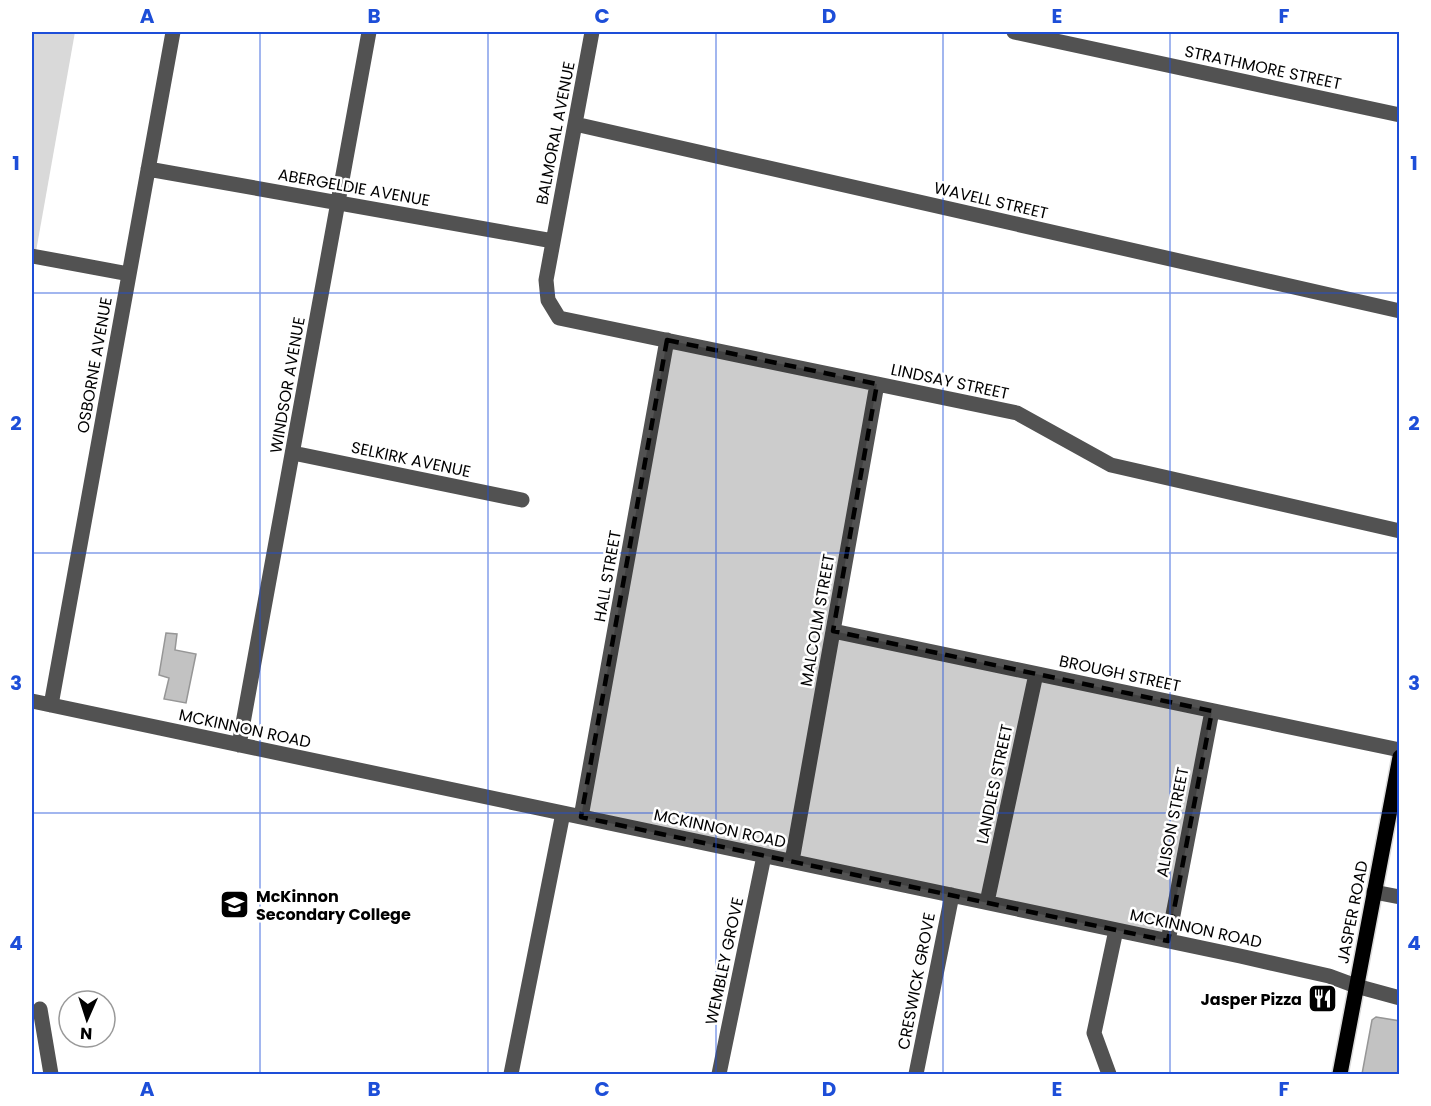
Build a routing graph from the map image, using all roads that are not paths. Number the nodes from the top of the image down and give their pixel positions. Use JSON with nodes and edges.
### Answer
{"nodes":[{"id":1,"x":173,"y":32,"type":"edge"},
{"id":2,"x":369,"y":32,"type":"edge"},
{"id":3,"x":592,"y":32,"type":"edge"},
{"id":4,"x":1014,"y":32,"type":"edge"},
{"id":5,"x":1400,"y":115,"type":"edge"},
{"id":6,"x":575,"y":124,"type":"junction"},
{"id":7,"x":148,"y":169,"type":"junction"},
{"id":8,"x":339,"y":202,"type":"junction"},
{"id":9,"x":553,"y":241,"type":"junction"},
{"id":10,"x":32,"y":256,"type":"edge"},
{"id":11,"x":129,"y":274,"type":"junction"},
{"id":12,"x":1400,"y":311,"type":"edge"},
{"id":13,"x":667,"y":340,"type":"junction"},
{"id":14,"x":877,"y":384,"type":"junction"},
{"id":15,"x":293,"y":453,"type":"junction"},
{"id":16,"x":522,"y":500,"type":"dead end"},
{"id":17,"x":1400,"y":531,"type":"edge"},
{"id":18,"x":833,"y":631,"type":"junction"},
{"id":19,"x":1036,"y":674,"type":"junction"},
{"id":20,"x":32,"y":701,"type":"edge"},
{"id":21,"x":51,"y":705,"type":"junction"},
{"id":22,"x":1212,"y":711,"type":"junction"},
{"id":23,"x":239,"y":745,"type":"junction"},
{"id":24,"x":1400,"y":750,"type":"edge"},
{"id":25,"x":1400,"y":757,"type":"edge"},
{"id":26,"x":1396,"y":790,"type":"edge"},
{"id":27,"x":563,"y":813,"type":"junction"},
{"id":28,"x":581,"y":817,"type":"junction"},
{"id":29,"x":764,"y":856,"type":"junction"},
{"id":30,"x":792,"y":861,"type":"junction"},
{"id":31,"x":1374,"y":892,"type":"junction"},
{"id":32,"x":952,"y":895,"type":"junction"},
{"id":33,"x":1400,"y":897,"type":"edge"},
{"id":34,"x":987,"y":902,"type":"junction"},
{"id":35,"x":1116,"y":930,"type":"junction"},
{"id":36,"x":1168,"y":941,"type":"junction"},
{"id":37,"x":1356,"y":986,"type":"junction"},
{"id":38,"x":1400,"y":998,"type":"edge"},
{"id":39,"x":40,"y":1009,"type":"dead end"},
{"id":40,"x":51,"y":1074,"type":"edge"},
{"id":41,"x":511,"y":1074,"type":"edge"},
{"id":42,"x":719,"y":1074,"type":"edge"},
{"id":43,"x":916,"y":1074,"type":"edge"},
{"id":44,"x":1108,"y":1074,"type":"edge"},
{"id":45,"x":1340,"y":1074,"type":"edge"}],
"edges":[{"from":1,"to":7,"type":"street","name":"OSBORNE AVENUE"},
{"from":2,"to":8,"type":"street","name":"WINDSOR AVENUE"},
{"from":3,"to":6,"type":"street","name":"BALMORAL AVENUE"},
{"from":4,"to":5,"type":"street","name":"STRATHMORE STREET"},
{"from":6,"to":9,"type":"street","name":"BALMORAL AVENUE"},
{"from":6,"to":12,"type":"street","name":"WAVELL STREET"},
{"from":7,"to":8,"type":"street","name":"ABERGELDIE AVENUE"},
{"from":7,"to":11,"type":"street","name":"OSBORNE AVENUE"},
{"from":8,"to":9,"type":"street","name":"ABERGELDIE AVENUE"},
{"from":8,"to":15,"type":"street","name":"WINDSOR AVENUE"},
{"from":9,"to":13,"type":"street","name":"LINDSAY STREET"},
{"from":10,"to":11,"type":"street"},
{"from":11,"to":21,"type":"street","name":"OSBORNE AVENUE"},
{"from":13,"to":14,"type":"street","name":"LINDSAY STREET"},
{"from":13,"to":28,"type":"street","name":"HALL STREET"},
{"from":14,"to":17,"type":"street","name":"LINDSAY STREET"},
{"from":14,"to":18,"type":"street","name":"MALCOLM STREET"},
{"from":15,"to":16,"type":"street","name":"SELKIRK AVENUE"},
{"from":15,"to":23,"type":"street","name":"WINDSOR AVENUE"},
{"from":18,"to":19,"type":"street","name":"BROUGH STREET"},
{"from":18,"to":30,"type":"street","name":"MALCOLM STREET"},
{"from":19,"to":22,"type":"street","name":"BROUGH STREET"},
{"from":19,"to":34,"type":"street","name":"LANDLES STREET"},
{"from":20,"to":21,"type":"street","name":"MCKINNON ROAD"},
{"from":21,"to":23,"type":"street","name":"MCKINNON ROAD"},
{"from":22,"to":24,"type":"street","name":"BROUGH STREET"},
{"from":22,"to":36,"type":"street","name":"ALISON STREET"},
{"from":23,"to":27,"type":"street","name":"MCKINNON ROAD"},
{"from":25,"to":26,"type":"main road","name":"JASPER ROAD"},
{"from":26,"to":31,"type":"main road","name":"JASPER ROAD"},
{"from":27,"to":28,"type":"street","name":"MCKINNON ROAD"},
{"from":27,"to":41,"type":"street"},
{"from":28,"to":29,"type":"street","name":"MCKINNON ROAD"},
{"from":29,"to":30,"type":"street","name":"MCKINNON ROAD"},
{"from":29,"to":42,"type":"street","name":"WEMBLEY GROVE"},
{"from":30,"to":32,"type":"street","name":"MCKINNON ROAD"},
{"from":31,"to":33,"type":"street"},
{"from":31,"to":37,"type":"main road","name":"JASPER ROAD"},
{"from":32,"to":34,"type":"street","name":"MCKINNON ROAD"},
{"from":32,"to":43,"type":"street","name":"CRESWICK GROVE"},
{"from":34,"to":35,"type":"street","name":"MCKINNON ROAD"},
{"from":35,"to":36,"type":"street","name":"MCKINNON ROAD"},
{"from":35,"to":44,"type":"street"},
{"from":36,"to":37,"type":"street","name":"MCKINNON ROAD"},
{"from":37,"to":38,"type":"street","name":"MCKINNON ROAD"},
{"from":37,"to":45,"type":"main road","name":"JASPER ROAD"},
{"from":39,"to":40,"type":"street"}]}
